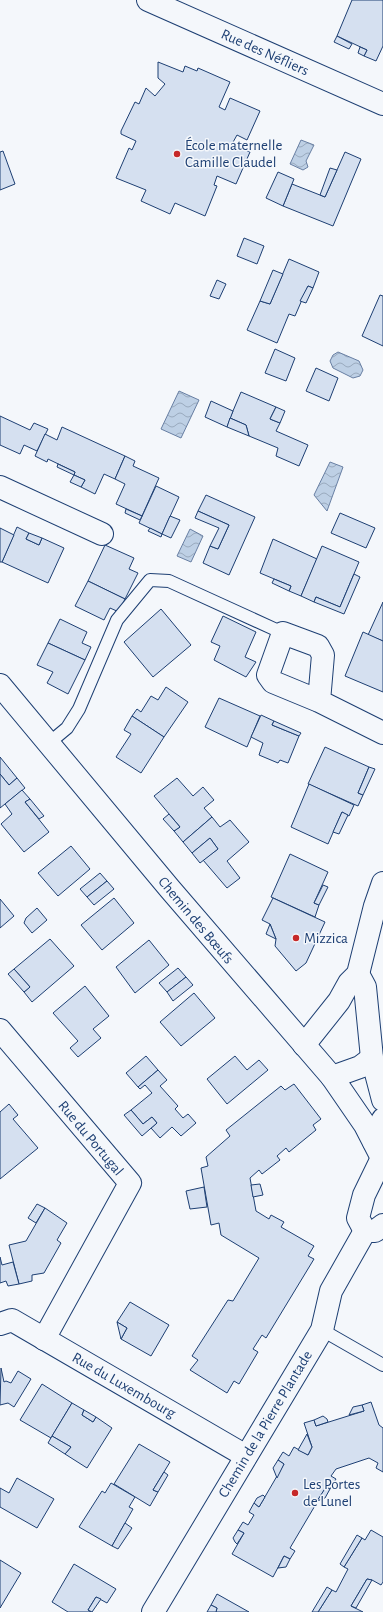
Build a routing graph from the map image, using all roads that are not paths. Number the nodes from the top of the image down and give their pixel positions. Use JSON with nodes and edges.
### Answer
{"nodes":[{"id":1,"x":148,"y":0,"type":"edge"},
{"id":2,"x":383,"y":104,"type":"edge"},
{"id":3,"x":0,"y":487,"type":"edge"},
{"id":4,"x":102,"y":534,"type":"dead end"},
{"id":5,"x":283,"y":633,"type":"junction"},
{"id":6,"x":0,"y":685,"type":"edge"},
{"id":7,"x":319,"y":701,"type":"junction"},
{"id":8,"x":383,"y":733,"type":"edge"},
{"id":9,"x":49,"y":744,"type":"junction"},
{"id":10,"x":383,"y":883,"type":"edge"},
{"id":11,"x":379,"y":907,"type":"edge"},
{"id":12,"x":358,"y":974,"type":"junction"},
{"id":13,"x":0,"y":1030,"type":"edge"},
{"id":14,"x":304,"y":1045,"type":"junction"},
{"id":15,"x":372,"y":1058,"type":"junction"},
{"id":16,"x":332,"y":1077,"type":"junction"},
{"id":17,"x":383,"y":1100,"type":"edge"},
{"id":18,"x":383,"y":1118,"type":"edge"},
{"id":19,"x":379,"y":1154,"type":"edge"},
{"id":20,"x":374,"y":1228,"type":"edge"},
{"id":21,"x":0,"y":1324,"type":"edge"},
{"id":22,"x":322,"y":1330,"type":"junction"},
{"id":23,"x":44,"y":1339,"type":"junction"},
{"id":24,"x":383,"y":1365,"type":"edge"},
{"id":25,"x":246,"y":1456,"type":"junction"},
{"id":26,"x":153,"y":1612,"type":"edge"}],
"edges":[{"from":1,"to":2,"type":"street","name":"Rue des Néfliers"},
{"from":3,"to":4,"type":"street"},
{"from":5,"to":7,"type":"street"},
{"from":5,"to":7,"type":"street"},
{"from":5,"to":9,"type":"lane"},
{"from":6,"to":9,"type":"street","name":"Chemin des Bœufs"},
{"from":7,"to":8,"type":"street"},
{"from":9,"to":14,"type":"street","name":"Chemin des Bœufs"},
{"from":10,"to":11,"type":"street"},
{"from":11,"to":12,"type":"street"},
{"from":12,"to":14,"type":"street"},
{"from":12,"to":15,"type":"street"},
{"from":13,"to":23,"type":"street","name":"Rue du Portugal"},
{"from":14,"to":16,"type":"street","name":"Chemin des Bœufs"},
{"from":15,"to":16,"type":"street"},
{"from":15,"to":17,"type":"street"},
{"from":16,"to":19,"type":"street","name":"Chemin des Bœufs"},
{"from":18,"to":19,"type":"street"},
{"from":19,"to":20,"type":"street","name":"Chemin de la Pierre Plantade"},
{"from":20,"to":22,"type":"street","name":"Chemin de la Pierre Plantade"},
{"from":21,"to":23,"type":"street","name":"Rue du Luxembourg"},
{"from":22,"to":24,"type":"lane"},
{"from":22,"to":25,"type":"street","name":"Chemin de la Pierre Plantade"},
{"from":23,"to":25,"type":"street","name":"Rue du Luxembourg"},
{"from":25,"to":26,"type":"street","name":"Chemin de la Pierre Plantade"}]}
